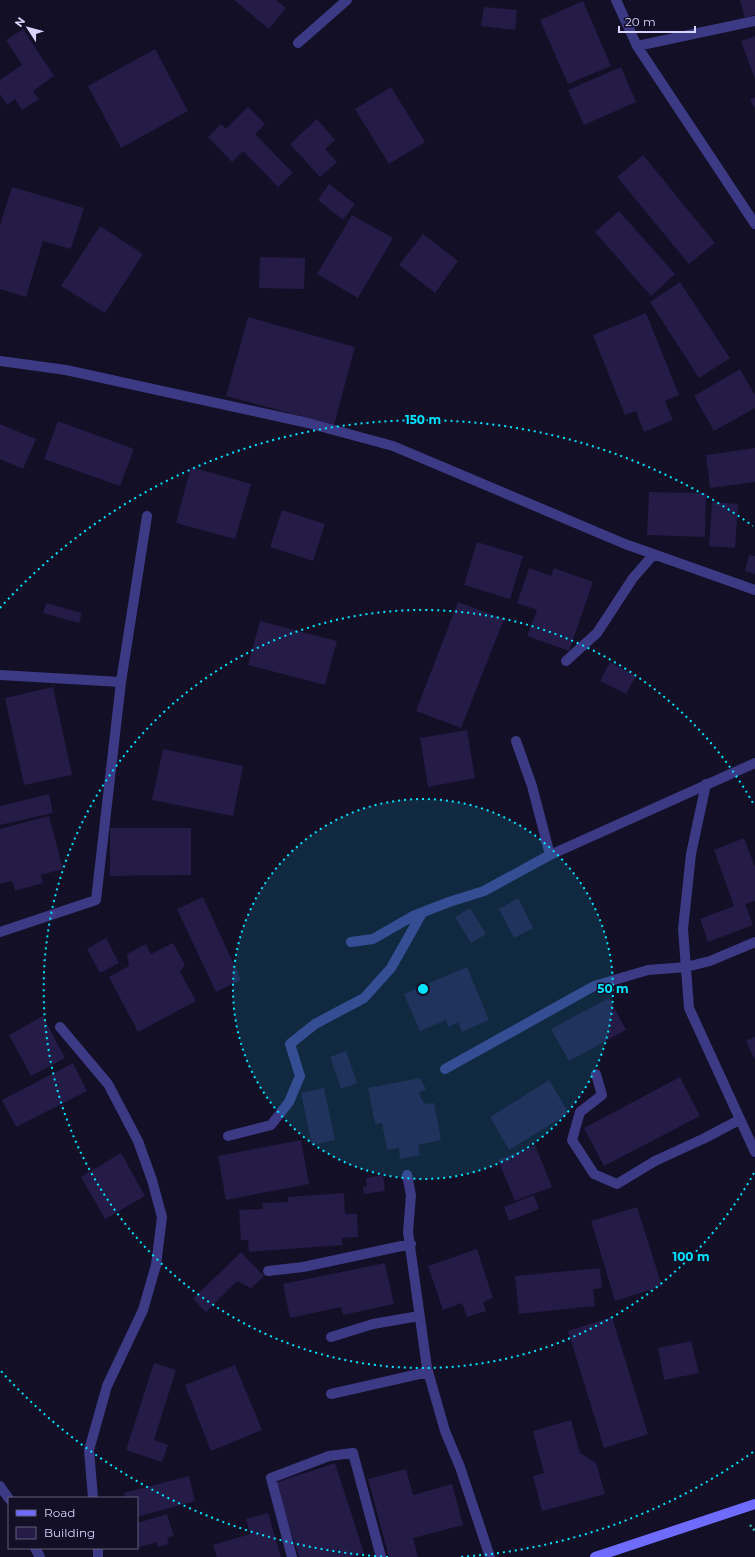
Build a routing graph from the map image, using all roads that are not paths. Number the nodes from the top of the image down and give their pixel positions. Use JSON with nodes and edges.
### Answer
{"nodes":[{"id":1,"x":347,"y":0,"type":"edge"},
{"id":2,"x":616,"y":0,"type":"edge"},
{"id":3,"x":755,"y":21,"type":"edge"},
{"id":4,"x":298,"y":43,"type":"dead end"},
{"id":5,"x":637,"y":46,"type":"junction"},
{"id":6,"x":755,"y":224,"type":"edge"},
{"id":7,"x":0,"y":361,"type":"edge"},
{"id":8,"x":147,"y":516,"type":"dead end"},
{"id":9,"x":654,"y":554,"type":"junction"},
{"id":10,"x":755,"y":590,"type":"edge"},
{"id":11,"x":566,"y":662,"type":"dead end"},
{"id":12,"x":0,"y":675,"type":"edge"},
{"id":13,"x":121,"y":682,"type":"junction"},
{"id":14,"x":516,"y":741,"type":"dead end"},
{"id":15,"x":755,"y":763,"type":"edge"},
{"id":16,"x":706,"y":784,"type":"junction"},
{"id":17,"x":550,"y":855,"type":"junction"},
{"id":18,"x":422,"y":913,"type":"junction"},
{"id":19,"x":0,"y":932,"type":"edge"},
{"id":20,"x":351,"y":942,"type":"dead end"},
{"id":21,"x":755,"y":942,"type":"edge"},
{"id":22,"x":686,"y":967,"type":"junction"},
{"id":23,"x":60,"y":1027,"type":"dead end"},
{"id":24,"x":445,"y":1069,"type":"dead end"},
{"id":25,"x":596,"y":1074,"type":"dead end"},
{"id":26,"x":739,"y":1120,"type":"junction"},
{"id":27,"x":228,"y":1136,"type":"dead end"},
{"id":28,"x":755,"y":1152,"type":"edge"},
{"id":29,"x":407,"y":1175,"type":"dead end"},
{"id":30,"x":410,"y":1244,"type":"junction"},
{"id":31,"x":268,"y":1271,"type":"dead end"},
{"id":32,"x":419,"y":1316,"type":"junction"},
{"id":33,"x":331,"y":1337,"type":"dead end"},
{"id":34,"x":428,"y":1372,"type":"junction"},
{"id":35,"x":331,"y":1394,"type":"dead end"},
{"id":36,"x":0,"y":1486,"type":"edge"},
{"id":37,"x":93,"y":1497,"type":"edge"},
{"id":38,"x":8,"y":1498,"type":"edge"},
{"id":39,"x":755,"y":1504,"type":"edge"},
{"id":40,"x":292,"y":1557,"type":"edge"},
{"id":41,"x":381,"y":1557,"type":"edge"},
{"id":42,"x":490,"y":1557,"type":"edge"},
{"id":43,"x":596,"y":1557,"type":"edge"}],
"edges":[{"from":1,"to":4,"type":"street"},
{"from":2,"to":5,"type":"street"},
{"from":3,"to":5,"type":"street"},
{"from":5,"to":6,"type":"street"},
{"from":7,"to":9,"type":"street"},
{"from":8,"to":13,"type":"street"},
{"from":9,"to":10,"type":"street"},
{"from":9,"to":11,"type":"street"},
{"from":12,"to":13,"type":"street"},
{"from":13,"to":19,"type":"street"},
{"from":14,"to":17,"type":"street"},
{"from":15,"to":16,"type":"street"},
{"from":16,"to":17,"type":"street"},
{"from":16,"to":22,"type":"street"},
{"from":17,"to":18,"type":"street"},
{"from":18,"to":20,"type":"street"},
{"from":18,"to":27,"type":"street"},
{"from":21,"to":22,"type":"street"},
{"from":22,"to":24,"type":"street"},
{"from":22,"to":26,"type":"street"},
{"from":23,"to":37,"type":"street"},
{"from":25,"to":26,"type":"street"},
{"from":26,"to":28,"type":"street"},
{"from":29,"to":30,"type":"street"},
{"from":30,"to":31,"type":"street"},
{"from":30,"to":32,"type":"street"},
{"from":32,"to":33,"type":"street"},
{"from":32,"to":34,"type":"street"},
{"from":34,"to":35,"type":"street"},
{"from":34,"to":42,"type":"street"},
{"from":36,"to":38,"type":"street"},
{"from":39,"to":43,"type":"main road"},
{"from":40,"to":41,"type":"street"}]}
